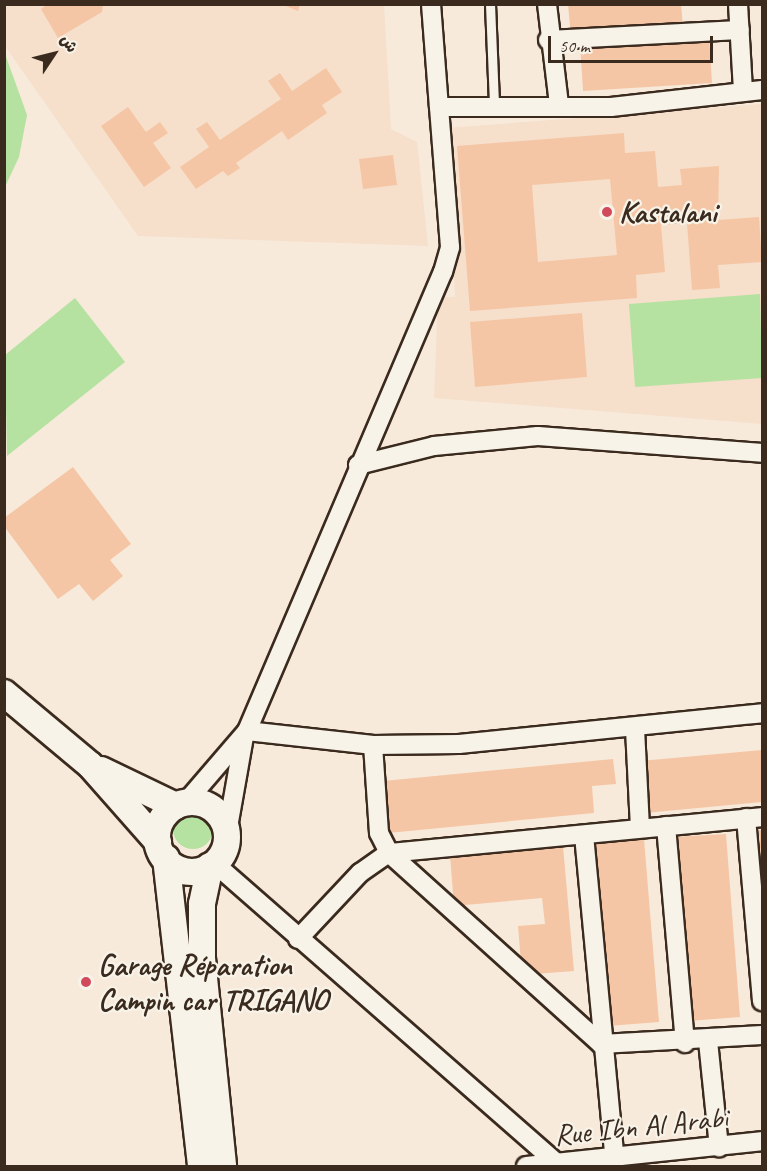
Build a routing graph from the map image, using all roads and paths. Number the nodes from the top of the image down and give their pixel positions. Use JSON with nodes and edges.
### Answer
{"nodes":[{"id":1,"x":431,"y":4,"type":"edge"},
{"id":2,"x":490,"y":4,"type":"edge"},
{"id":3,"x":547,"y":4,"type":"edge"},
{"id":4,"x":738,"y":4,"type":"edge"},
{"id":5,"x":740,"y":30,"type":"junction"},
{"id":6,"x":548,"y":40,"type":"junction"},
{"id":7,"x":762,"y":90,"type":"edge"},
{"id":8,"x":743,"y":92,"type":"junction"},
{"id":9,"x":494,"y":105,"type":"junction"},
{"id":10,"x":559,"y":105,"type":"junction"},
{"id":11,"x":439,"y":107,"type":"junction"},
{"id":12,"x":762,"y":453,"type":"edge"},
{"id":13,"x":358,"y":465,"type":"junction"},
{"id":14,"x":4,"y":693,"type":"edge"},
{"id":15,"x":762,"y":713,"type":"edge"},
{"id":16,"x":635,"y":729,"type":"junction"},
{"id":17,"x":245,"y":734,"type":"junction"},
{"id":18,"x":373,"y":744,"type":"junction"},
{"id":19,"x":90,"y":765,"type":"junction"},
{"id":20,"x":181,"y":804,"type":"junction"},
{"id":21,"x":754,"y":817,"type":"edge"},
{"id":22,"x":666,"y":826,"type":"junction"},
{"id":23,"x":640,"y":828,"type":"junction"},
{"id":24,"x":227,"y":833,"type":"junction"},
{"id":25,"x":584,"y":835,"type":"junction"},
{"id":26,"x":162,"y":850,"type":"junction"},
{"id":27,"x":388,"y":853,"type":"junction"},
{"id":28,"x":212,"y":865,"type":"junction"},
{"id":29,"x":297,"y":939,"type":"junction"},
{"id":30,"x":762,"y":1001,"type":"edge"},
{"id":31,"x":762,"y":1035,"type":"edge"},
{"id":32,"x":708,"y":1041,"type":"junction"},
{"id":33,"x":685,"y":1043,"type":"junction"},
{"id":34,"x":601,"y":1044,"type":"junction"},
{"id":35,"x":762,"y":1141,"type":"edge"},
{"id":36,"x":719,"y":1147,"type":"junction"},
{"id":37,"x":615,"y":1161,"type":"junction"},
{"id":38,"x":559,"y":1165,"type":"edge"},
{"id":39,"x":201,"y":1167,"type":"edge"},
{"id":40,"x":223,"y":1167,"type":"edge"},
{"id":41,"x":526,"y":1167,"type":"edge"}],
"edges":[{"from":1,"to":11,"type":"street"},
{"from":2,"to":9,"type":"lane"},
{"from":3,"to":6,"type":"street"},
{"from":4,"to":5,"type":"street"},
{"from":5,"to":6,"type":"street"},
{"from":5,"to":8,"type":"street"},
{"from":6,"to":10,"type":"street"},
{"from":7,"to":8,"type":"street"},
{"from":8,"to":10,"type":"street"},
{"from":9,"to":10,"type":"street"},
{"from":9,"to":11,"type":"street"},
{"from":11,"to":13,"type":"street"},
{"from":12,"to":13,"type":"street"},
{"from":13,"to":17,"type":"street"},
{"from":14,"to":19,"type":"street"},
{"from":15,"to":16,"type":"street"},
{"from":16,"to":18,"type":"street"},
{"from":16,"to":23,"type":"street"},
{"from":17,"to":18,"type":"street"},
{"from":17,"to":20,"type":"street"},
{"from":17,"to":24,"type":"street"},
{"from":18,"to":27,"type":"street"},
{"from":19,"to":20,"type":"street"},
{"from":19,"to":26,"type":"street"},
{"from":20,"to":24,"type":"street"},
{"from":20,"to":26,"type":"street"},
{"from":21,"to":22,"type":"street"},
{"from":21,"to":30,"type":"street"},
{"from":22,"to":23,"type":"street"},
{"from":22,"to":33,"type":"street"},
{"from":23,"to":25,"type":"street"},
{"from":24,"to":28,"type":"street"},
{"from":25,"to":27,"type":"street"},
{"from":25,"to":34,"type":"street"},
{"from":26,"to":28,"type":"street"},
{"from":26,"to":39,"type":"street"},
{"from":27,"to":29,"type":"street"},
{"from":27,"to":34,"type":"street"},
{"from":28,"to":29,"type":"street"},
{"from":28,"to":40,"type":"street"},
{"from":29,"to":38,"type":"street"},
{"from":31,"to":32,"type":"street"},
{"from":32,"to":33,"type":"street"},
{"from":32,"to":36,"type":"street"},
{"from":33,"to":34,"type":"street"},
{"from":34,"to":37,"type":"street"},
{"from":35,"to":36,"type":"street","name":"Rue Ibn Al Arabi"},
{"from":36,"to":37,"type":"street","name":"Rue Ibn Al Arabi"},
{"from":37,"to":38,"type":"street","name":"Rue Ibn Al Arabi"},
{"from":38,"to":41,"type":"street","name":"Rue Ibn Al Arabi"}]}
